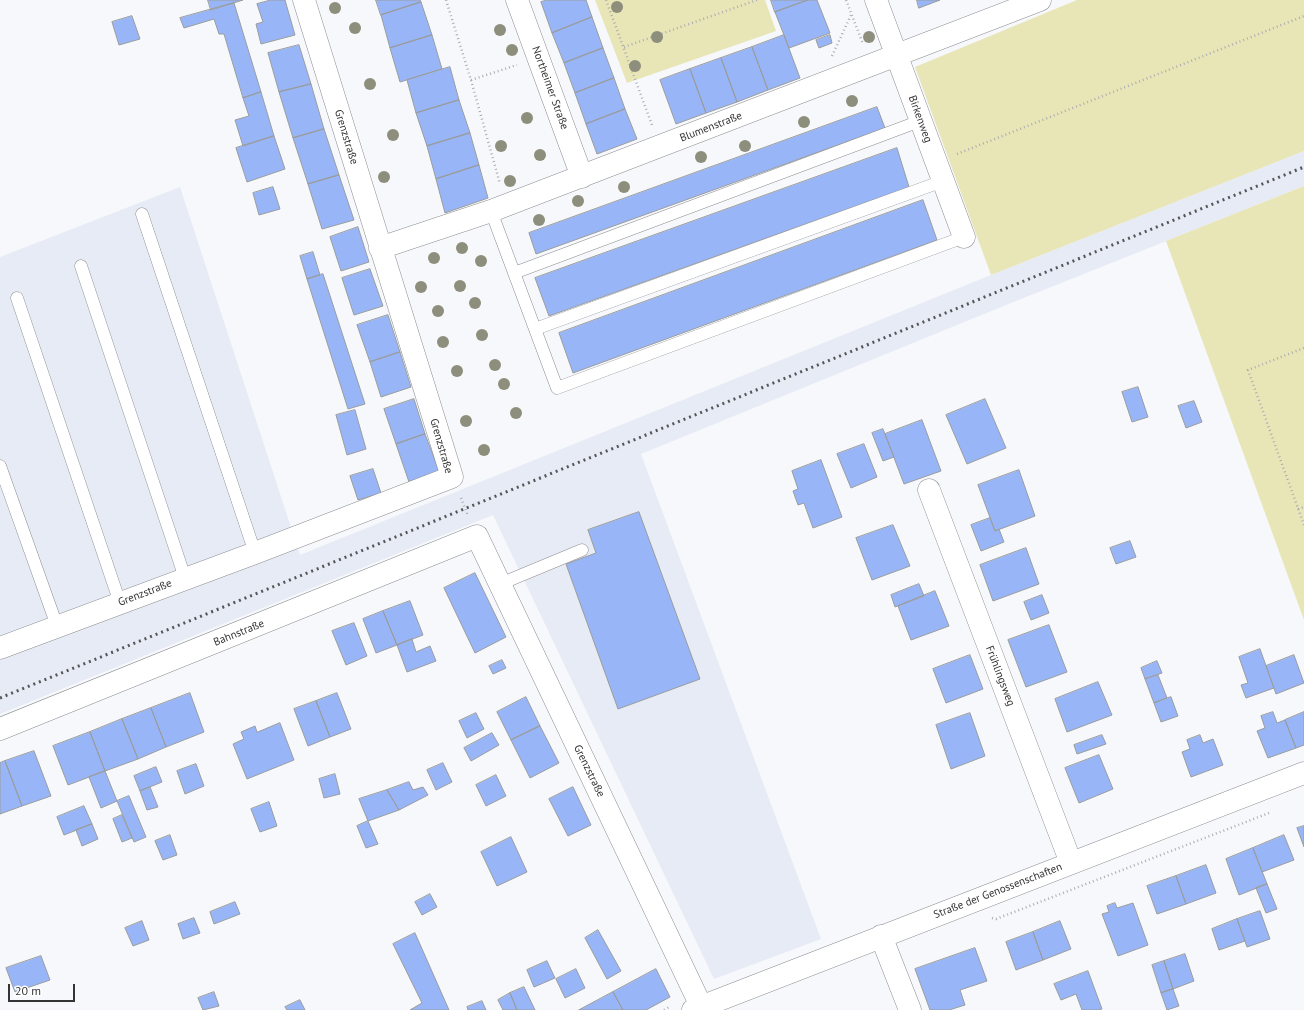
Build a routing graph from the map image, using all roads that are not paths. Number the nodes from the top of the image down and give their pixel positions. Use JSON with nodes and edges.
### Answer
{"nodes":[{"id":1,"x":304,"y":0,"type":"edge"},
{"id":2,"x":517,"y":0,"type":"edge"},
{"id":3,"x":876,"y":0,"type":"edge"},
{"id":4,"x":1040,"y":0,"type":"edge"},
{"id":5,"x":896,"y":56,"type":"junction"},
{"id":6,"x":920,"y":121,"type":"junction"},
{"id":7,"x":939,"y":172,"type":"junction"},
{"id":8,"x":582,"y":176,"type":"junction"},
{"id":9,"x":499,"y":208,"type":"junction"},
{"id":10,"x":142,"y":214,"type":"dead end"},
{"id":11,"x":964,"y":237,"type":"joint"},
{"id":12,"x":380,"y":248,"type":"junction"},
{"id":13,"x":81,"y":266,"type":"dead end"},
{"id":14,"x":514,"y":273,"type":"junction"},
{"id":15,"x":17,"y":298,"type":"dead end"},
{"id":16,"x":535,"y":329,"type":"junction"},
{"id":17,"x":0,"y":466,"type":"edge"},
{"id":18,"x":929,"y":490,"type":"dead end"},
{"id":19,"x":477,"y":536,"type":"joint"},
{"id":20,"x":582,"y":550,"type":"dead end"},
{"id":21,"x":255,"y":554,"type":"junction"},
{"id":22,"x":185,"y":578,"type":"junction"},
{"id":23,"x":500,"y":584,"type":"junction"},
{"id":24,"x":120,"y":603,"type":"junction"},
{"id":25,"x":57,"y":626,"type":"junction"},
{"id":26,"x":0,"y":648,"type":"edge"},
{"id":27,"x":0,"y":729,"type":"edge"},
{"id":28,"x":1304,"y":773,"type":"edge"},
{"id":29,"x":1071,"y":863,"type":"junction"},
{"id":30,"x":881,"y":936,"type":"junction"},
{"id":31,"x":697,"y":1008,"type":"edge"},
{"id":32,"x":910,"y":1010,"type":"edge"}],
"edges":[{"from":1,"to":12,"type":"street","name":"Grenzstraße"},
{"from":2,"to":8,"type":"street","name":"Northeimer Straße"},
{"from":3,"to":5,"type":"street","name":"Birkenweg"},
{"from":4,"to":5,"type":"street","name":"Blumenstraße"},
{"from":5,"to":6,"type":"street","name":"Birkenweg"},
{"from":5,"to":8,"type":"street","name":"Blumenstraße"},
{"from":6,"to":7,"type":"street","name":"Birkenweg"},
{"from":6,"to":14,"type":"lane"},
{"from":7,"to":11,"type":"street","name":"Birkenweg"},
{"from":7,"to":16,"type":"lane"},
{"from":8,"to":9,"type":"street","name":"Blumenstraße"},
{"from":9,"to":12,"type":"street","name":"Blumenstraße"},
{"from":9,"to":14,"type":"lane"},
{"from":10,"to":21,"type":"lane"},
{"from":11,"to":16,"type":"lane"},
{"from":12,"to":21,"type":"street","name":"Grenzstraße"},
{"from":13,"to":22,"type":"lane"},
{"from":14,"to":16,"type":"lane"},
{"from":15,"to":24,"type":"lane"},
{"from":17,"to":25,"type":"lane"},
{"from":18,"to":29,"type":"street","name":"Frühlingsweg"},
{"from":19,"to":23,"type":"street","name":"Grenzstraße"},
{"from":19,"to":27,"type":"street","name":"Bahnstraße"},
{"from":20,"to":23,"type":"lane"},
{"from":21,"to":22,"type":"street","name":"Grenzstraße"},
{"from":22,"to":24,"type":"street","name":"Grenzstraße"},
{"from":23,"to":31,"type":"street","name":"Grenzstraße"},
{"from":24,"to":25,"type":"street","name":"Grenzstraße"},
{"from":25,"to":26,"type":"street","name":"Grenzstraße"},
{"from":28,"to":29,"type":"street","name":"Straße der Genossenschaften"},
{"from":29,"to":30,"type":"street","name":"Straße der Genossenschaften"},
{"from":30,"to":31,"type":"street","name":"Straße der Genossenschaften"},
{"from":30,"to":32,"type":"street"}]}
